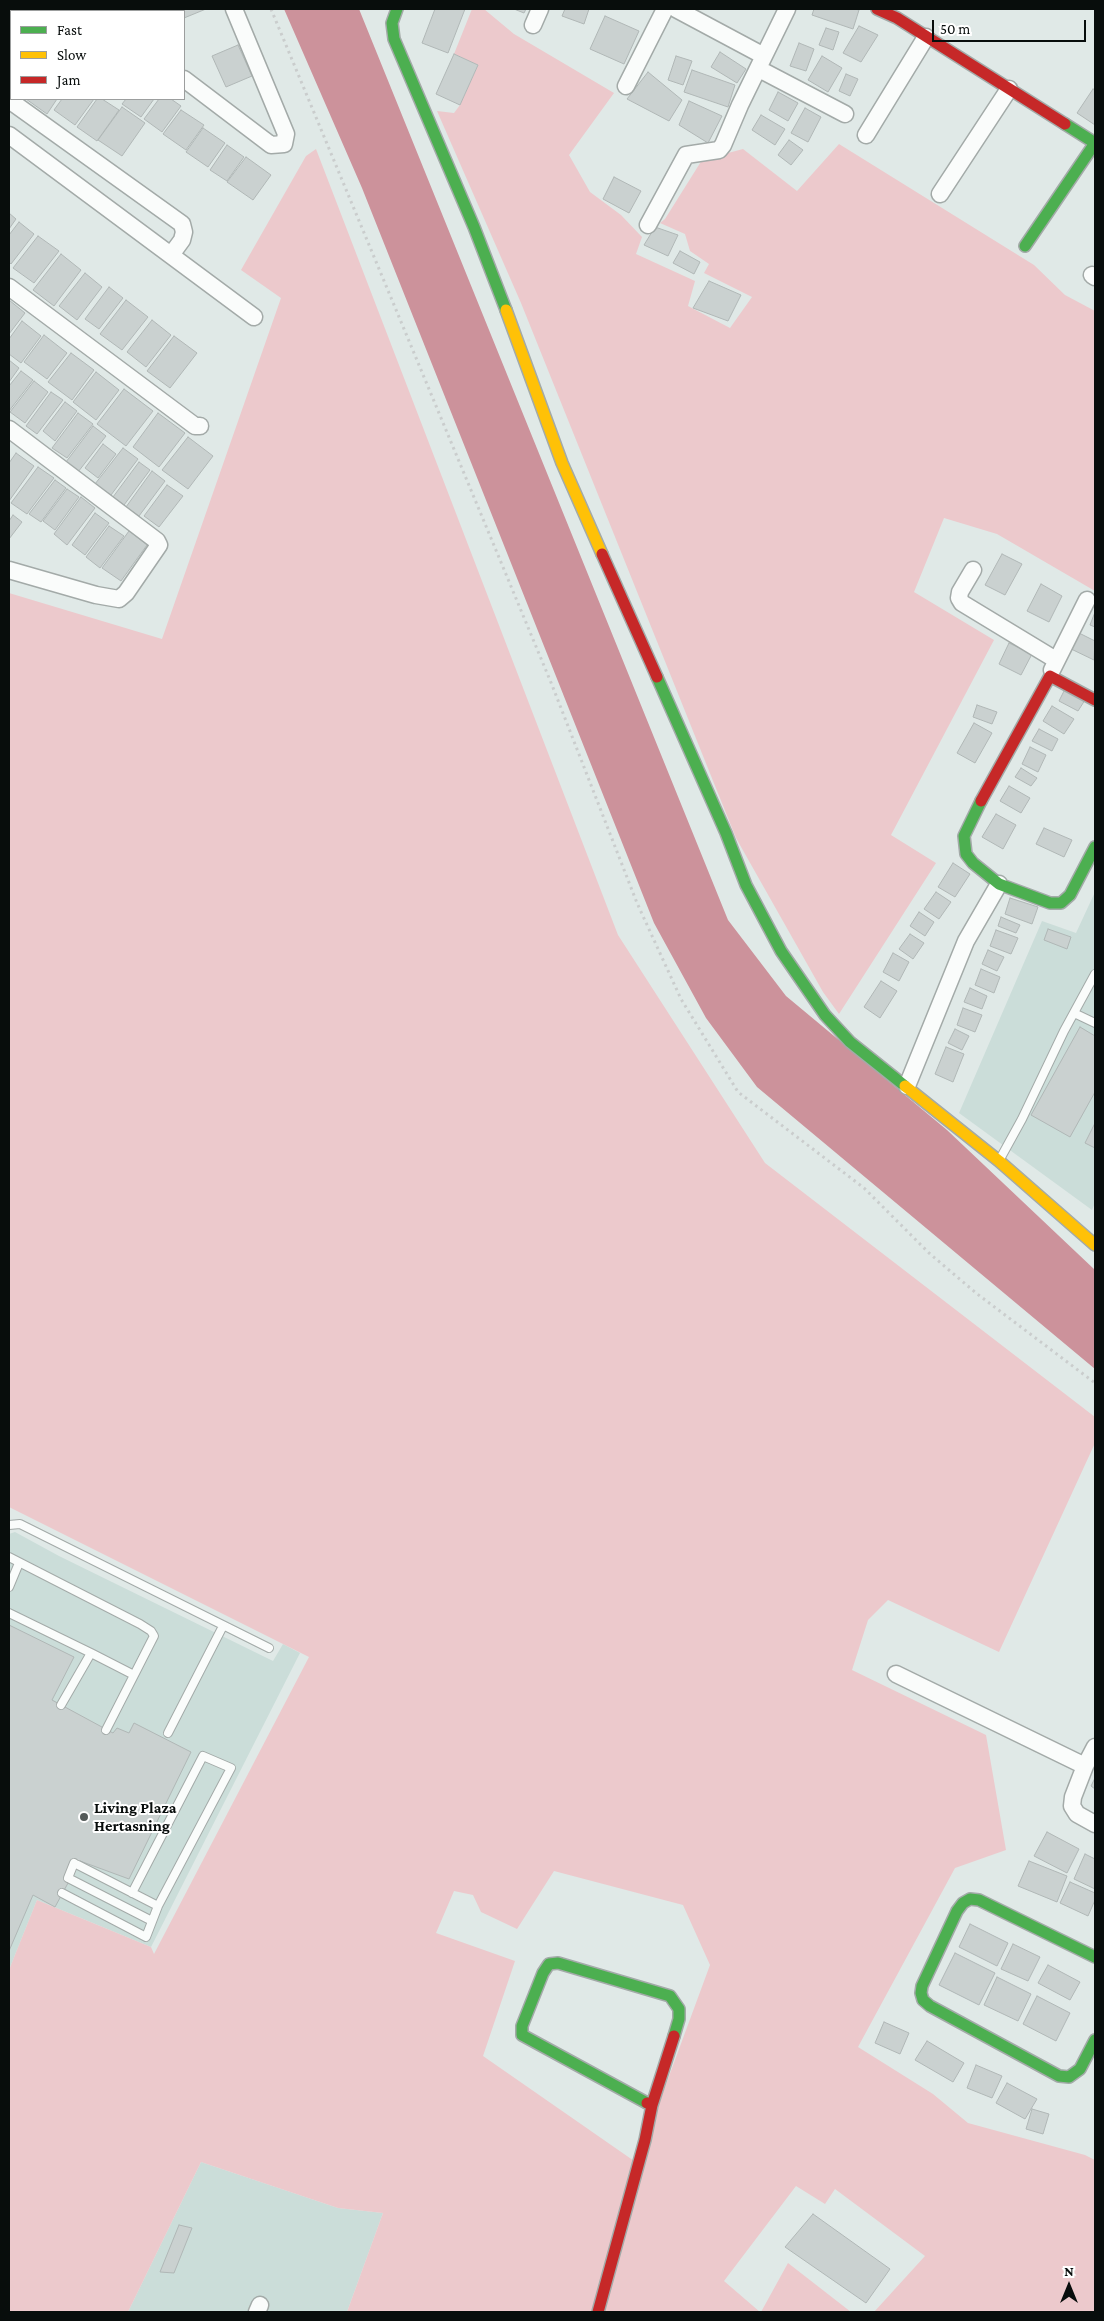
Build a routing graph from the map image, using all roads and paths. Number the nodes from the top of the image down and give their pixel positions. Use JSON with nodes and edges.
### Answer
{"nodes":[{"id":1,"x":234,"y":9,"type":"edge"},
{"id":2,"x":271,"y":9,"type":"edge"},
{"id":3,"x":398,"y":9,"type":"edge"},
{"id":4,"x":540,"y":9,"type":"edge"},
{"id":5,"x":665,"y":9,"type":"edge"},
{"id":6,"x":676,"y":9,"type":"edge"},
{"id":7,"x":787,"y":9,"type":"edge"},
{"id":8,"x":877,"y":9,"type":"edge"},
{"id":9,"x":533,"y":25,"type":"dead end"},
{"id":10,"x":926,"y":37,"type":"junction"},
{"id":11,"x":762,"y":63,"type":"junction"},
{"id":12,"x":185,"y":81,"type":"edge"},
{"id":13,"x":626,"y":86,"type":"dead end"},
{"id":14,"x":1009,"y":89,"type":"junction"},
{"id":15,"x":9,"y":100,"type":"edge"},
{"id":16,"x":845,"y":114,"type":"dead end"},
{"id":17,"x":866,"y":134,"type":"dead end"},
{"id":18,"x":9,"y":135,"type":"edge"},
{"id":19,"x":940,"y":194,"type":"dead end"},
{"id":20,"x":648,"y":225,"type":"dead end"},
{"id":21,"x":1025,"y":246,"type":"dead end"},
{"id":22,"x":171,"y":255,"type":"junction"},
{"id":23,"x":9,"y":287,"type":"edge"},
{"id":24,"x":254,"y":317,"type":"dead end"},
{"id":25,"x":200,"y":426,"type":"dead end"},
{"id":26,"x":9,"y":429,"type":"edge"},
{"id":27,"x":9,"y":570,"type":"edge"},
{"id":28,"x":973,"y":570,"type":"dead end"},
{"id":29,"x":1087,"y":600,"type":"dead end"},
{"id":30,"x":1056,"y":660,"type":"junction"},
{"id":31,"x":1050,"y":676,"type":"junction"},
{"id":32,"x":1095,"y":700,"type":"edge"},
{"id":33,"x":1095,"y":847,"type":"edge"},
{"id":34,"x":999,"y":884,"type":"junction"},
{"id":35,"x":1095,"y":974,"type":"edge"},
{"id":36,"x":1074,"y":1013,"type":"junction"},
{"id":37,"x":1095,"y":1023,"type":"edge"},
{"id":38,"x":907,"y":1086,"type":"junction"},
{"id":39,"x":999,"y":1161,"type":"junction"},
{"id":40,"x":1095,"y":1245,"type":"edge"},
{"id":41,"x":1095,"y":1383,"type":"edge"},
{"id":42,"x":9,"y":1525,"type":"edge"},
{"id":43,"x":9,"y":1557,"type":"edge"},
{"id":44,"x":19,"y":1562,"type":"junction"},
{"id":45,"x":9,"y":1587,"type":"edge"},
{"id":46,"x":9,"y":1613,"type":"edge"},
{"id":47,"x":223,"y":1626,"type":"junction"},
{"id":48,"x":269,"y":1648,"type":"dead end"},
{"id":49,"x":91,"y":1653,"type":"junction"},
{"id":50,"x":896,"y":1674,"type":"dead end"},
{"id":51,"x":134,"y":1675,"type":"junction"},
{"id":52,"x":61,"y":1705,"type":"dead end"},
{"id":53,"x":106,"y":1730,"type":"dead end"},
{"id":54,"x":168,"y":1733,"type":"dead end"},
{"id":55,"x":1095,"y":1748,"type":"edge"},
{"id":56,"x":1085,"y":1766,"type":"junction"},
{"id":57,"x":1095,"y":1824,"type":"edge"},
{"id":58,"x":132,"y":1892,"type":"junction"},
{"id":59,"x":62,"y":1893,"type":"dead end"},
{"id":60,"x":158,"y":1906,"type":"junction"},
{"id":61,"x":152,"y":1921,"type":"junction"},
{"id":62,"x":1095,"y":1958,"type":"edge"},
{"id":63,"x":1095,"y":2040,"type":"edge"},
{"id":64,"x":652,"y":2105,"type":"junction"},
{"id":65,"x":598,"y":2312,"type":"edge"}],
"edges":[{"from":1,"to":12,"type":"street"},
{"from":2,"to":41,"type":"path"},
{"from":3,"to":38,"type":"street"},
{"from":4,"to":9,"type":"street"},
{"from":5,"to":13,"type":"street"},
{"from":6,"to":11,"type":"street"},
{"from":7,"to":11,"type":"street"},
{"from":8,"to":10,"type":"street"},
{"from":10,"to":14,"type":"street"},
{"from":10,"to":17,"type":"street"},
{"from":11,"to":16,"type":"street"},
{"from":11,"to":20,"type":"street"},
{"from":14,"to":19,"type":"street"},
{"from":14,"to":21,"type":"street"},
{"from":15,"to":22,"type":"street"},
{"from":18,"to":22,"type":"street"},
{"from":22,"to":24,"type":"street"},
{"from":23,"to":25,"type":"street"},
{"from":26,"to":27,"type":"street"},
{"from":28,"to":30,"type":"street"},
{"from":29,"to":30,"type":"street"},
{"from":30,"to":31,"type":"street"},
{"from":31,"to":32,"type":"street"},
{"from":31,"to":34,"type":"street"},
{"from":33,"to":34,"type":"street"},
{"from":34,"to":38,"type":"street"},
{"from":35,"to":36,"type":"lane"},
{"from":36,"to":37,"type":"lane"},
{"from":36,"to":39,"type":"lane"},
{"from":38,"to":39,"type":"street"},
{"from":39,"to":40,"type":"street"},
{"from":42,"to":47,"type":"lane"},
{"from":43,"to":44,"type":"lane"},
{"from":44,"to":45,"type":"lane"},
{"from":44,"to":51,"type":"lane"},
{"from":46,"to":49,"type":"lane"},
{"from":47,"to":48,"type":"lane"},
{"from":47,"to":54,"type":"lane"},
{"from":49,"to":51,"type":"lane"},
{"from":49,"to":52,"type":"lane"},
{"from":50,"to":56,"type":"street"},
{"from":51,"to":53,"type":"lane"},
{"from":55,"to":56,"type":"street"},
{"from":56,"to":57,"type":"street"},
{"from":58,"to":60,"type":"lane"},
{"from":58,"to":60,"type":"lane"},
{"from":58,"to":61,"type":"lane"},
{"from":59,"to":61,"type":"lane"},
{"from":60,"to":61,"type":"lane"},
{"from":62,"to":63,"type":"street"},
{"from":64,"to":64,"type":"street"},
{"from":64,"to":65,"type":"street"}]}
